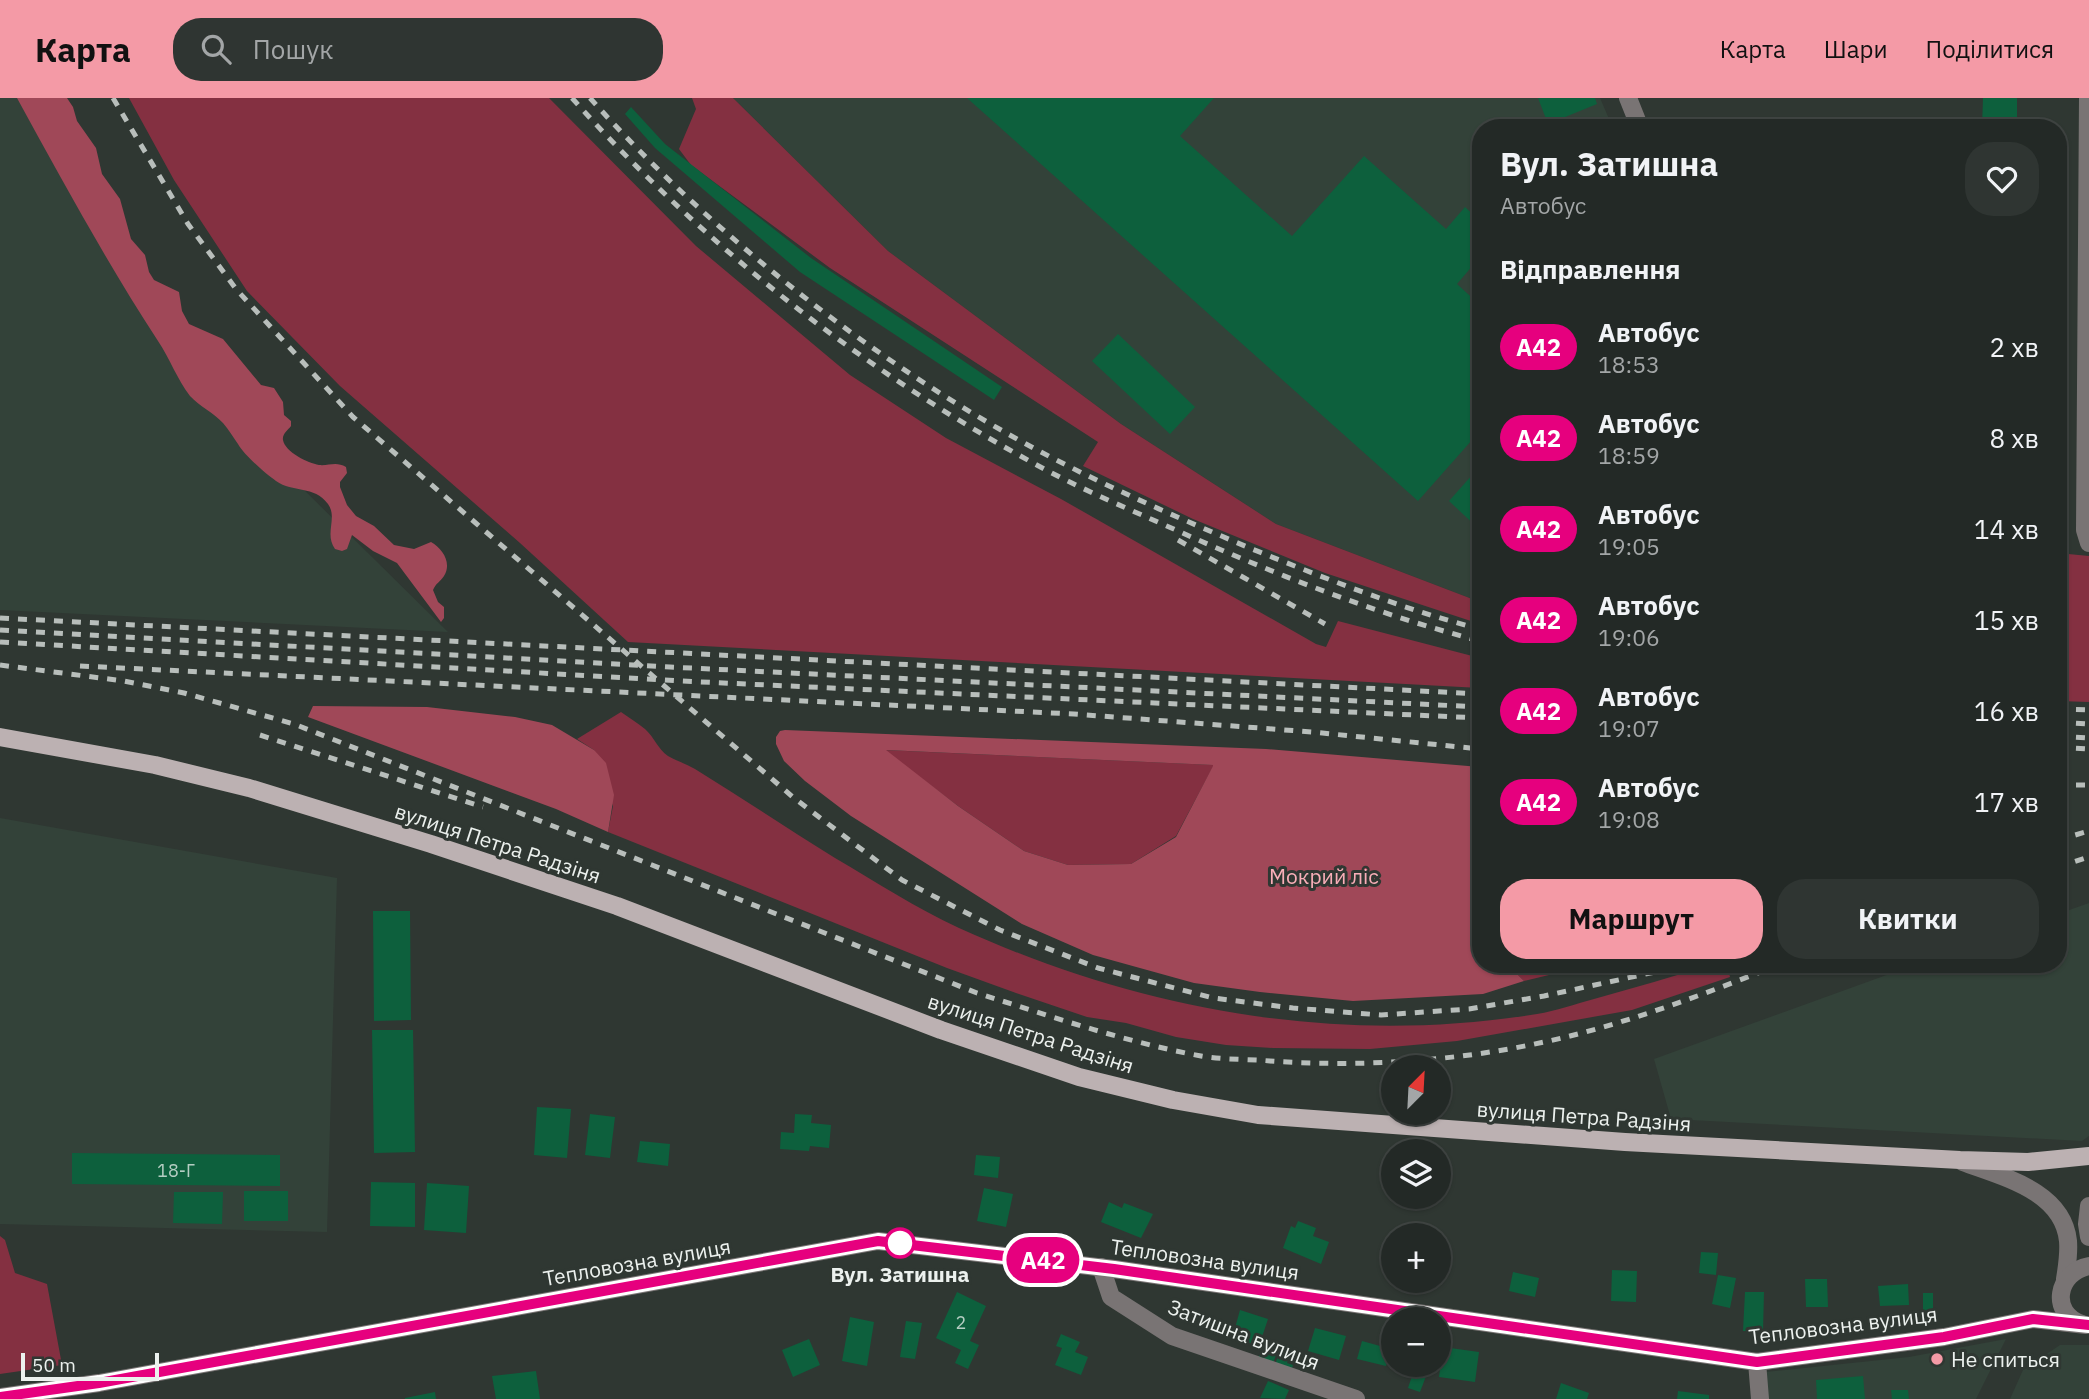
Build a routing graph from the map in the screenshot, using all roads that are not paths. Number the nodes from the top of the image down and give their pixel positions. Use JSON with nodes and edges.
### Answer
{"nodes":[{"id":1,"x":1628,"y":98,"type":"edge"},
{"id":2,"x":2088,"y":98,"type":"edge"},
{"id":3,"x":1636,"y":119,"type":"edge"},
{"id":4,"x":2089,"y":543,"type":"edge"},
{"id":5,"x":0,"y":737,"type":"edge"},
{"id":6,"x":2089,"y":1156,"type":"edge"},
{"id":7,"x":1960,"y":1160,"type":"junction"},
{"id":8,"x":2089,"y":1206,"type":"edge"},
{"id":9,"x":2089,"y":1237,"type":"edge"},
{"id":10,"x":2089,"y":1266,"type":"edge"},
{"id":11,"x":1101,"y":1267,"type":"junction"},
{"id":12,"x":2063,"y":1284,"type":"junction"},
{"id":13,"x":2033,"y":1319,"type":"junction"},
{"id":14,"x":2087,"y":1325,"type":"edge"},
{"id":15,"x":1757,"y":1362,"type":"junction"},
{"id":16,"x":0,"y":1396,"type":"edge"},
{"id":17,"x":1356,"y":1399,"type":"edge"},
{"id":18,"x":1760,"y":1399,"type":"edge"}],
"edges":[{"from":1,"to":3,"type":"street"},
{"from":2,"to":4,"type":"street"},
{"from":5,"to":7,"type":"main road","name":"вулиця Петра Радзіня"},
{"from":6,"to":7,"type":"main road","name":"вулиця Петра Радзіня"},
{"from":7,"to":12,"type":"street"},
{"from":8,"to":9,"type":"street"},
{"from":10,"to":12,"type":"street"},
{"from":11,"to":15,"type":"street","name":"Тепловозна вулиця"},
{"from":11,"to":16,"type":"street","name":"Тепловозна вулиця"},
{"from":11,"to":17,"type":"street","name":"Затишна вулиця"},
{"from":12,"to":13,"type":"street"},
{"from":12,"to":14,"type":"street"},
{"from":13,"to":14,"type":"street","name":"Тепловозна вулиця"},
{"from":13,"to":15,"type":"street","name":"Тепловозна вулиця"},
{"from":15,"to":18,"type":"street"}]}
